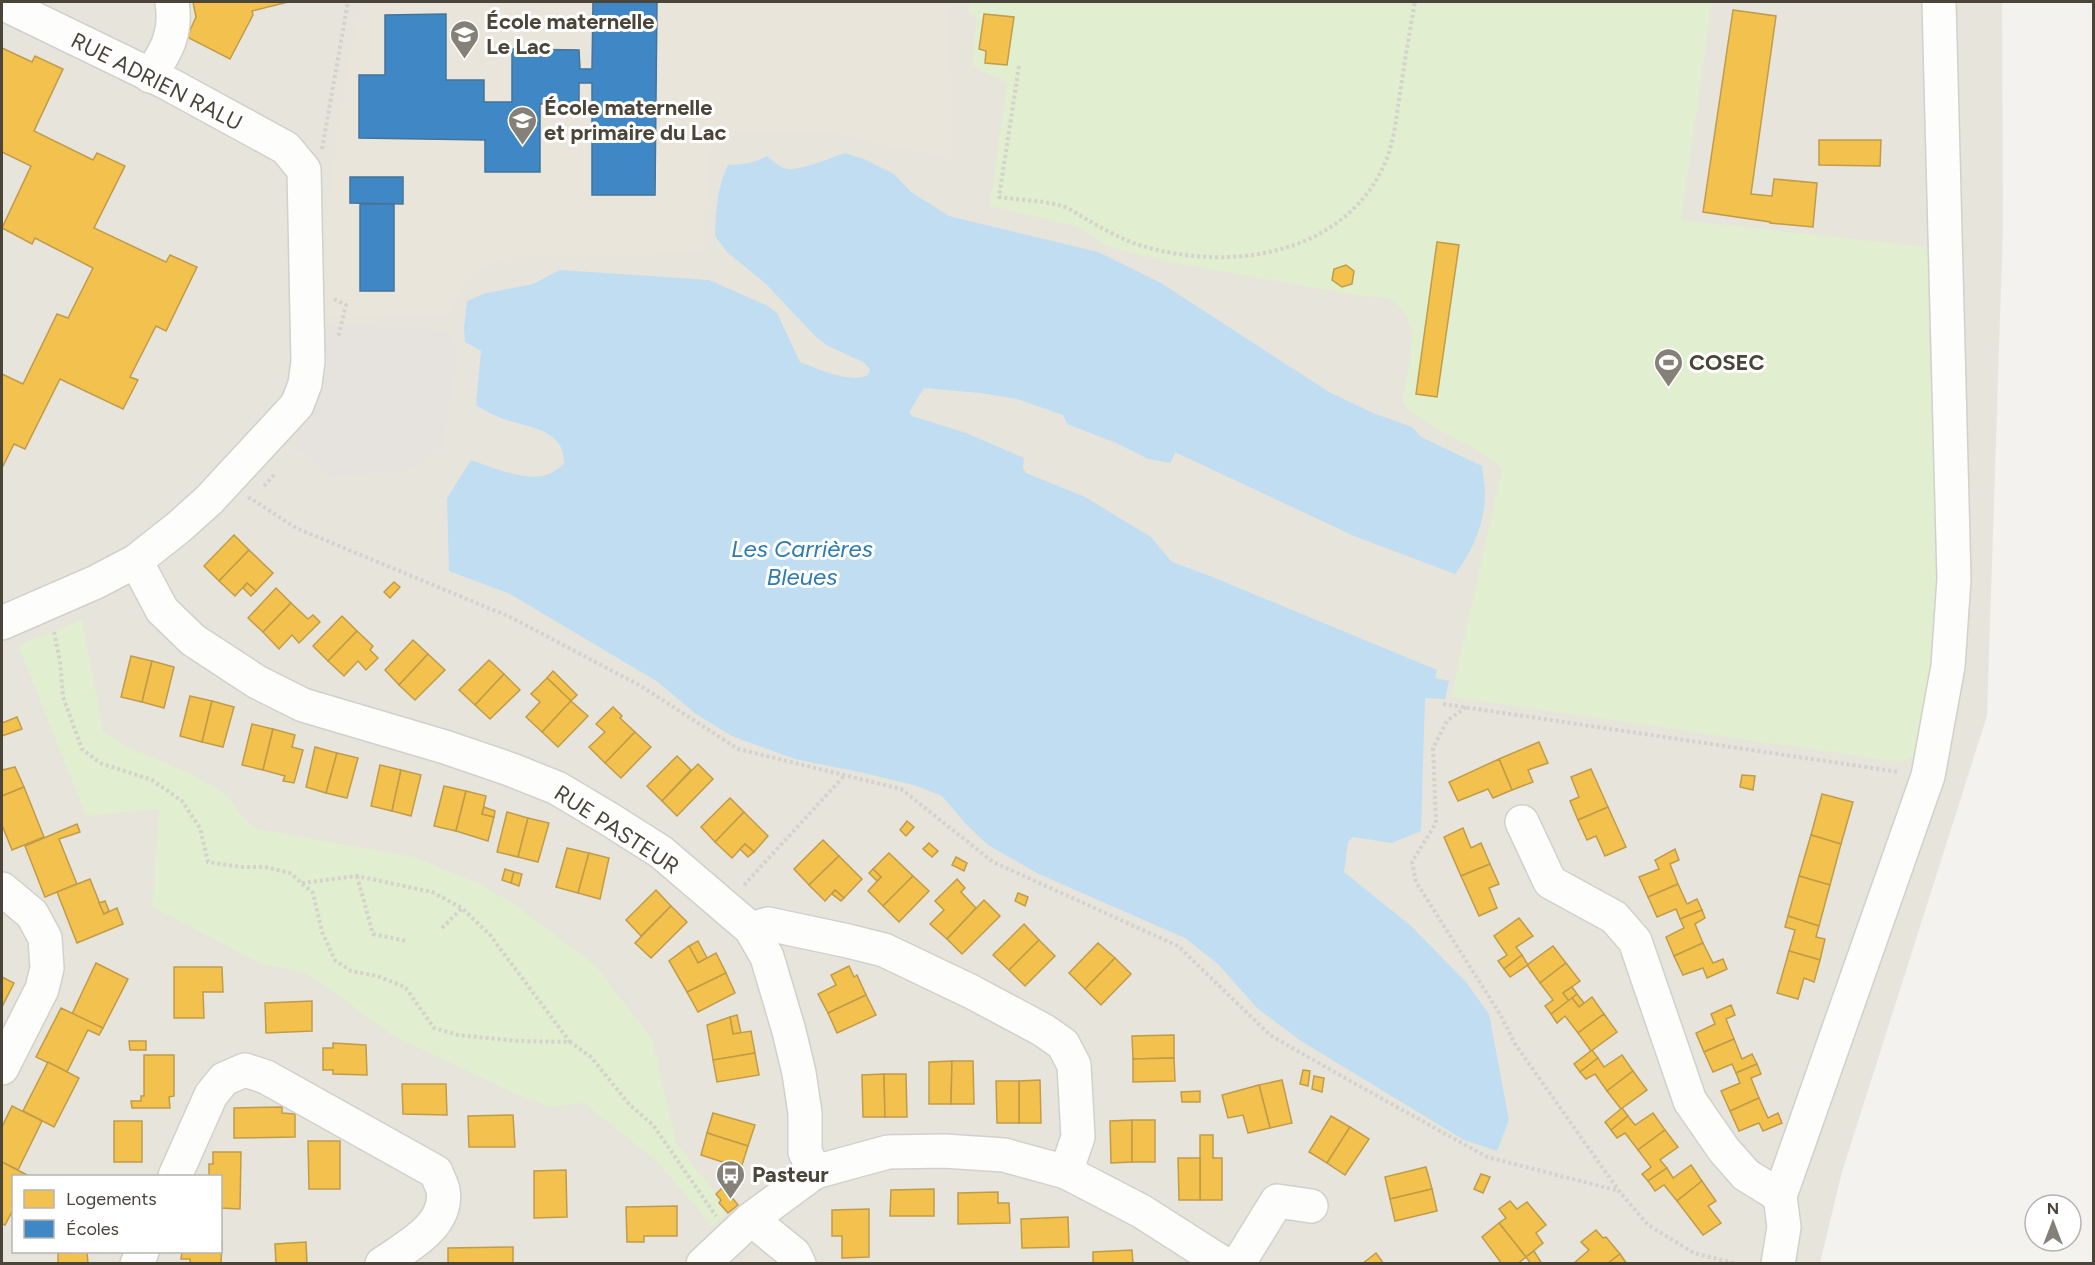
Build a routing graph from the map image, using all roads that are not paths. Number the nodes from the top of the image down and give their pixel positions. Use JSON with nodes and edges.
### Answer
{"nodes":[{"id":1,"x":172,"y":2,"type":"edge"},
{"id":2,"x":1939,"y":2,"type":"edge"},
{"id":3,"x":2,"y":3,"type":"edge"},
{"id":4,"x":150,"y":76,"type":"junction"},
{"id":5,"x":136,"y":561,"type":"junction"},
{"id":6,"x":2,"y":623,"type":"edge"},
{"id":7,"x":1522,"y":822,"type":"dead end"},
{"id":8,"x":2,"y":889,"type":"edge"},
{"id":9,"x":751,"y":929,"type":"junction"},
{"id":10,"x":2,"y":1068,"type":"edge"},
{"id":11,"x":815,"y":1172,"type":"junction"},
{"id":12,"x":1066,"y":1172,"type":"junction"},
{"id":13,"x":175,"y":1175,"type":"edge"},
{"id":14,"x":1780,"y":1196,"type":"junction"},
{"id":15,"x":1311,"y":1206,"type":"dead end"},
{"id":16,"x":752,"y":1219,"type":"junction"},
{"id":17,"x":382,"y":1263,"type":"edge"},
{"id":18,"x":703,"y":1263,"type":"edge"},
{"id":19,"x":799,"y":1263,"type":"edge"},
{"id":20,"x":1224,"y":1263,"type":"edge"},
{"id":21,"x":1238,"y":1263,"type":"edge"},
{"id":22,"x":1778,"y":1263,"type":"edge"}],
"edges":[{"from":1,"to":4,"type":"street"},
{"from":2,"to":14,"type":"street"},
{"from":3,"to":4,"type":"street","name":"RUE ADRIEN RALU"},
{"from":4,"to":5,"type":"street","name":"RUE ADRIEN RALU"},
{"from":5,"to":6,"type":"street"},
{"from":5,"to":9,"type":"street","name":"RUE PASTEUR"},
{"from":7,"to":14,"type":"street"},
{"from":8,"to":10,"type":"street"},
{"from":9,"to":11,"type":"street","name":"RUE PASTEUR"},
{"from":9,"to":12,"type":"street"},
{"from":11,"to":12,"type":"street"},
{"from":11,"to":16,"type":"street"},
{"from":12,"to":20,"type":"street"},
{"from":13,"to":17,"type":"street"},
{"from":14,"to":22,"type":"street"},
{"from":15,"to":21,"type":"street"},
{"from":16,"to":18,"type":"street"},
{"from":16,"to":19,"type":"street"}]}
